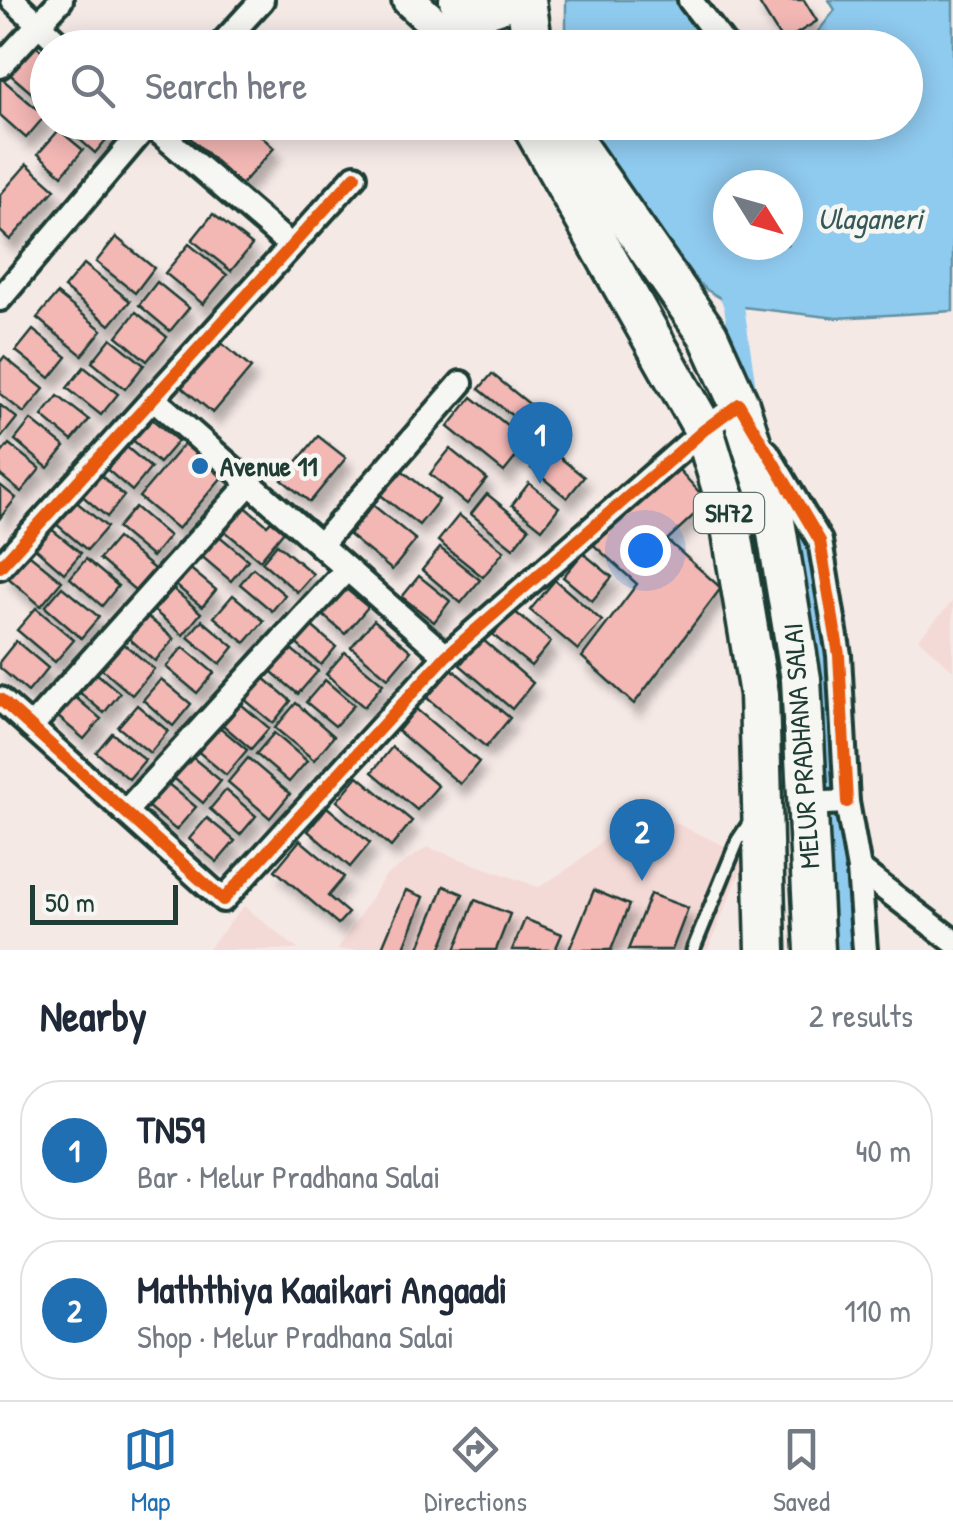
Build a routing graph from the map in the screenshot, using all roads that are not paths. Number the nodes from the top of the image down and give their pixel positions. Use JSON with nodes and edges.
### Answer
{"nodes":[{"id":1,"x":13,"y":0,"type":"edge"},
{"id":2,"x":61,"y":0,"type":"edge"},
{"id":3,"x":262,"y":0,"type":"edge"},
{"id":4,"x":409,"y":0,"type":"edge"},
{"id":5,"x":460,"y":0,"type":"edge"},
{"id":6,"x":510,"y":0,"type":"edge"},
{"id":7,"x":526,"y":0,"type":"edge"},
{"id":8,"x":690,"y":0,"type":"edge"},
{"id":9,"x":38,"y":24,"type":"junction"},
{"id":10,"x":33,"y":30,"type":"edge"},
{"id":11,"x":44,"y":30,"type":"edge"},
{"id":12,"x":234,"y":30,"type":"edge"},
{"id":13,"x":441,"y":30,"type":"edge"},
{"id":14,"x":476,"y":30,"type":"edge"},
{"id":15,"x":531,"y":30,"type":"edge"},
{"id":16,"x":712,"y":30,"type":"edge"},
{"id":17,"x":30,"y":33,"type":"edge"},
{"id":18,"x":0,"y":66,"type":"edge"},
{"id":19,"x":135,"y":140,"type":"edge"},
{"id":20,"x":169,"y":140,"type":"edge"},
{"id":21,"x":540,"y":140,"type":"edge"},
{"id":22,"x":573,"y":140,"type":"edge"},
{"id":23,"x":354,"y":176,"type":"dead end"},
{"id":24,"x":290,"y":245,"type":"junction"},
{"id":25,"x":0,"y":299,"type":"edge"},
{"id":26,"x":461,"y":382,"type":"dead end"},
{"id":27,"x":154,"y":399,"type":"junction"},
{"id":28,"x":744,"y":413,"type":"junction"},
{"id":29,"x":704,"y":430,"type":"junction"},
{"id":30,"x":250,"y":482,"type":"junction"},
{"id":31,"x":320,"y":544,"type":"junction"},
{"id":32,"x":0,"y":566,"type":"edge"},
{"id":33,"x":347,"y":569,"type":"junction"},
{"id":34,"x":446,"y":656,"type":"junction"},
{"id":35,"x":0,"y":699,"type":"edge"},
{"id":36,"x":31,"y":727,"type":"junction"},
{"id":37,"x":827,"y":802,"type":"junction"},
{"id":38,"x":760,"y":808,"type":"junction"},
{"id":39,"x":124,"y":812,"type":"junction"},
{"id":40,"x":859,"y":869,"type":"junction"},
{"id":41,"x":953,"y":941,"type":"edge"},
{"id":42,"x":692,"y":950,"type":"edge"},
{"id":43,"x":766,"y":950,"type":"edge"},
{"id":44,"x":816,"y":950,"type":"edge"},
{"id":45,"x":865,"y":950,"type":"edge"}],
"edges":[{"from":1,"to":9,"type":"street"},
{"from":2,"to":9,"type":"street"},
{"from":3,"to":12,"type":"street"},
{"from":4,"to":13,"type":"main road"},
{"from":5,"to":6,"type":"main road"},
{"from":5,"to":14,"type":"main road"},
{"from":7,"to":15,"type":"main road"},
{"from":8,"to":16,"type":"street"},
{"from":9,"to":10,"type":"street"},
{"from":9,"to":11,"type":"street"},
{"from":17,"to":18,"type":"street"},
{"from":19,"to":25,"type":"street"},
{"from":20,"to":24,"type":"street"},
{"from":21,"to":29,"type":"main road","name":"MELUR PRADHANA SALAI","number":"SH72"},
{"from":22,"to":28,"type":"main road","name":"MELUR PRADHANA SALAI","number":"SH72"},
{"from":23,"to":24,"type":"street"},
{"from":24,"to":27,"type":"street"},
{"from":26,"to":31,"type":"street"},
{"from":27,"to":30,"type":"street"},
{"from":27,"to":32,"type":"street"},
{"from":28,"to":29,"type":"street"},
{"from":28,"to":37,"type":"main road","name":"MELUR PRADHANA SALAI","number":"SH72"},
{"from":28,"to":37,"type":"street"},
{"from":29,"to":34,"type":"street"},
{"from":29,"to":38,"type":"main road","name":"MELUR PRADHANA SALAI","number":"SH72"},
{"from":30,"to":31,"type":"street"},
{"from":30,"to":36,"type":"street"},
{"from":31,"to":33,"type":"street"},
{"from":33,"to":34,"type":"street"},
{"from":33,"to":39,"type":"street"},
{"from":34,"to":39,"type":"street"},
{"from":35,"to":36,"type":"street"},
{"from":36,"to":39,"type":"street"},
{"from":37,"to":40,"type":"street"},
{"from":37,"to":44,"type":"main road","name":"MELUR PRADHANA SALAI","number":"SH72"},
{"from":38,"to":42,"type":"lane"},
{"from":38,"to":43,"type":"main road","name":"MELUR PRADHANA SALAI","number":"SH72"},
{"from":40,"to":41,"type":"street"},
{"from":40,"to":45,"type":"street"}]}
